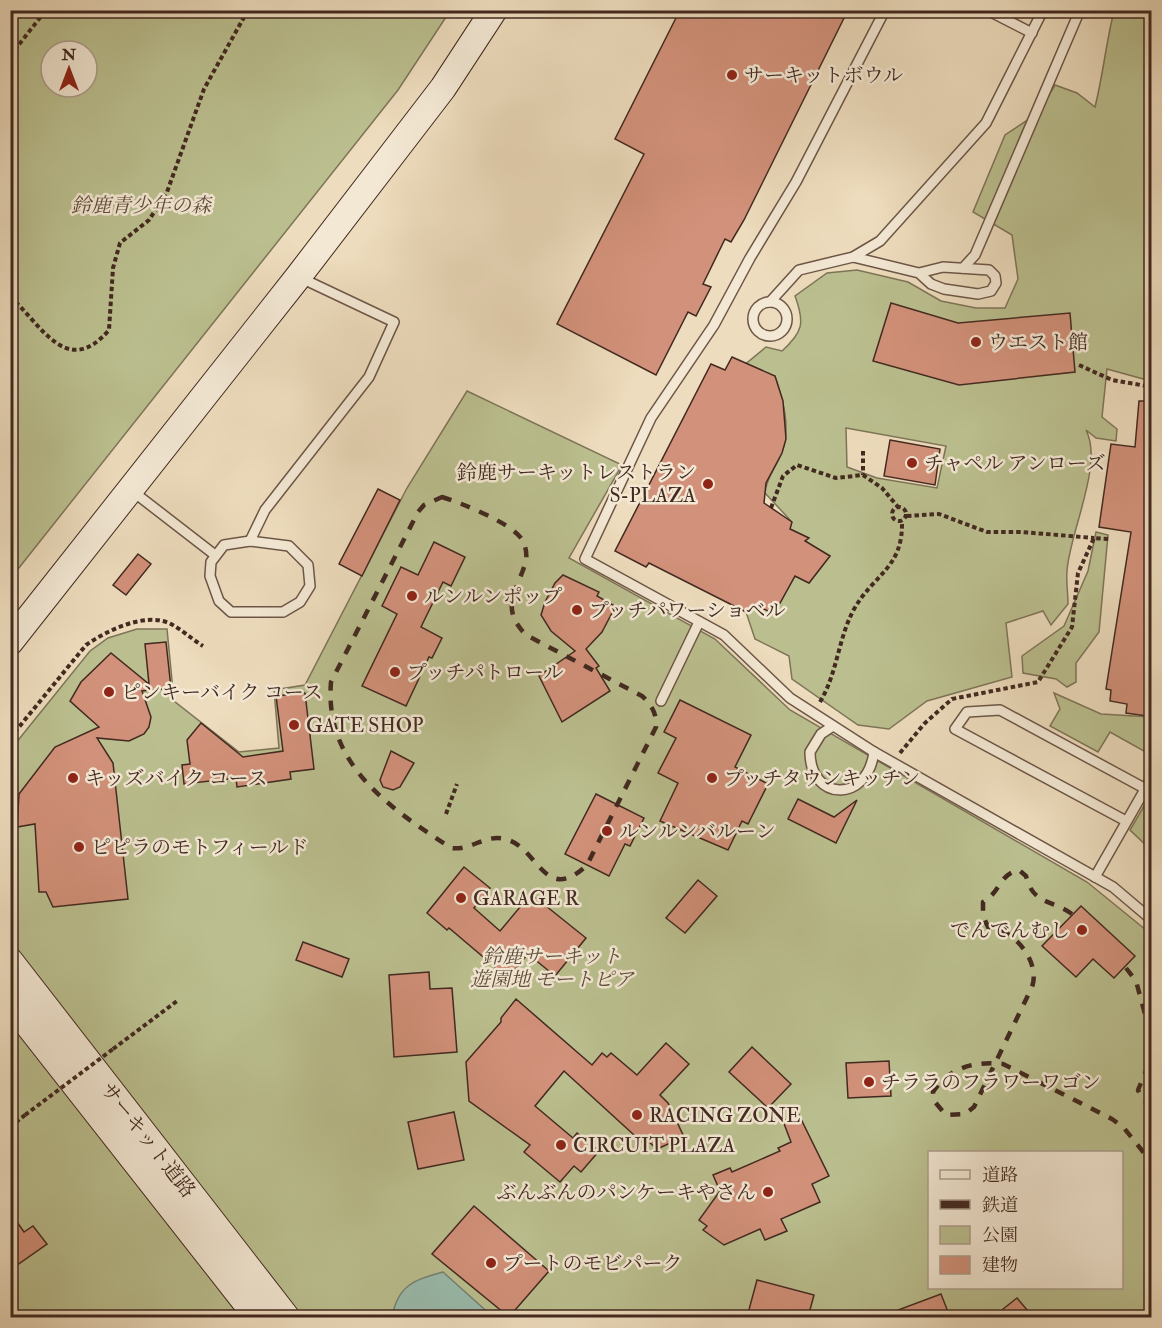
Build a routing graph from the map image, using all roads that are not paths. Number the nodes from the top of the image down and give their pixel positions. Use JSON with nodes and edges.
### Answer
{"nodes":[{"id":1,"x":494,"y":10,"type":"edge"},
{"id":2,"x":885,"y":10,"type":"edge"},
{"id":3,"x":987,"y":10,"type":"edge"},
{"id":4,"x":1043,"y":10,"type":"edge"},
{"id":5,"x":1080,"y":10,"type":"edge"},
{"id":6,"x":1032,"y":33,"type":"junction"},
{"id":7,"x":853,"y":257,"type":"junction"},
{"id":8,"x":963,"y":268,"type":"junction"},
{"id":9,"x":919,"y":273,"type":"junction"},
{"id":10,"x":298,"y":277,"type":"junction"},
{"id":11,"x":770,"y":302,"type":"dead end"},
{"id":12,"x":131,"y":490,"type":"junction"},
{"id":13,"x":250,"y":541,"type":"junction"},
{"id":14,"x":215,"y":555,"type":"junction"},
{"id":15,"x":699,"y":622,"type":"junction"},
{"id":16,"x":10,"y":642,"type":"edge"},
{"id":17,"x":661,"y":701,"type":"dead end"},
{"id":18,"x":833,"y":726,"type":"junction"},
{"id":19,"x":874,"y":752,"type":"junction"},
{"id":20,"x":1152,"y":777,"type":"edge"},
{"id":21,"x":1144,"y":788,"type":"junction"},
{"id":22,"x":1126,"y":821,"type":"junction"},
{"id":23,"x":1095,"y":877,"type":"junction"},
{"id":24,"x":1152,"y":920,"type":"edge"},
{"id":25,"x":10,"y":962,"type":"edge"},
{"id":26,"x":10,"y":1002,"type":"edge"},
{"id":27,"x":258,"y":1317,"type":"edge"},
{"id":28,"x":288,"y":1317,"type":"edge"}],
"edges":[{"from":1,"to":10,"type":"street"},
{"from":2,"to":15,"type":"lane"},
{"from":3,"to":6,"type":"lane"},
{"from":4,"to":6,"type":"lane"},
{"from":5,"to":8,"type":"lane"},
{"from":6,"to":7,"type":"lane"},
{"from":7,"to":9,"type":"lane"},
{"from":7,"to":11,"type":"lane"},
{"from":8,"to":9,"type":"lane"},
{"from":8,"to":9,"type":"lane"},
{"from":10,"to":12,"type":"street"},
{"from":10,"to":13,"type":"lane"},
{"from":12,"to":14,"type":"lane"},
{"from":12,"to":16,"type":"street"},
{"from":13,"to":14,"type":"lane"},
{"from":13,"to":14,"type":"lane"},
{"from":15,"to":17,"type":"lane"},
{"from":15,"to":18,"type":"lane"},
{"from":18,"to":19,"type":"lane"},
{"from":18,"to":19,"type":"lane"},
{"from":19,"to":23,"type":"lane"},
{"from":20,"to":21,"type":"lane"},
{"from":21,"to":22,"type":"lane"},
{"from":21,"to":22,"type":"lane"},
{"from":22,"to":23,"type":"lane"},
{"from":23,"to":24,"type":"lane"},
{"from":25,"to":28,"type":"street","name":"サーキット道路"},
{"from":26,"to":27,"type":"street","name":"サーキット道路"}]}
